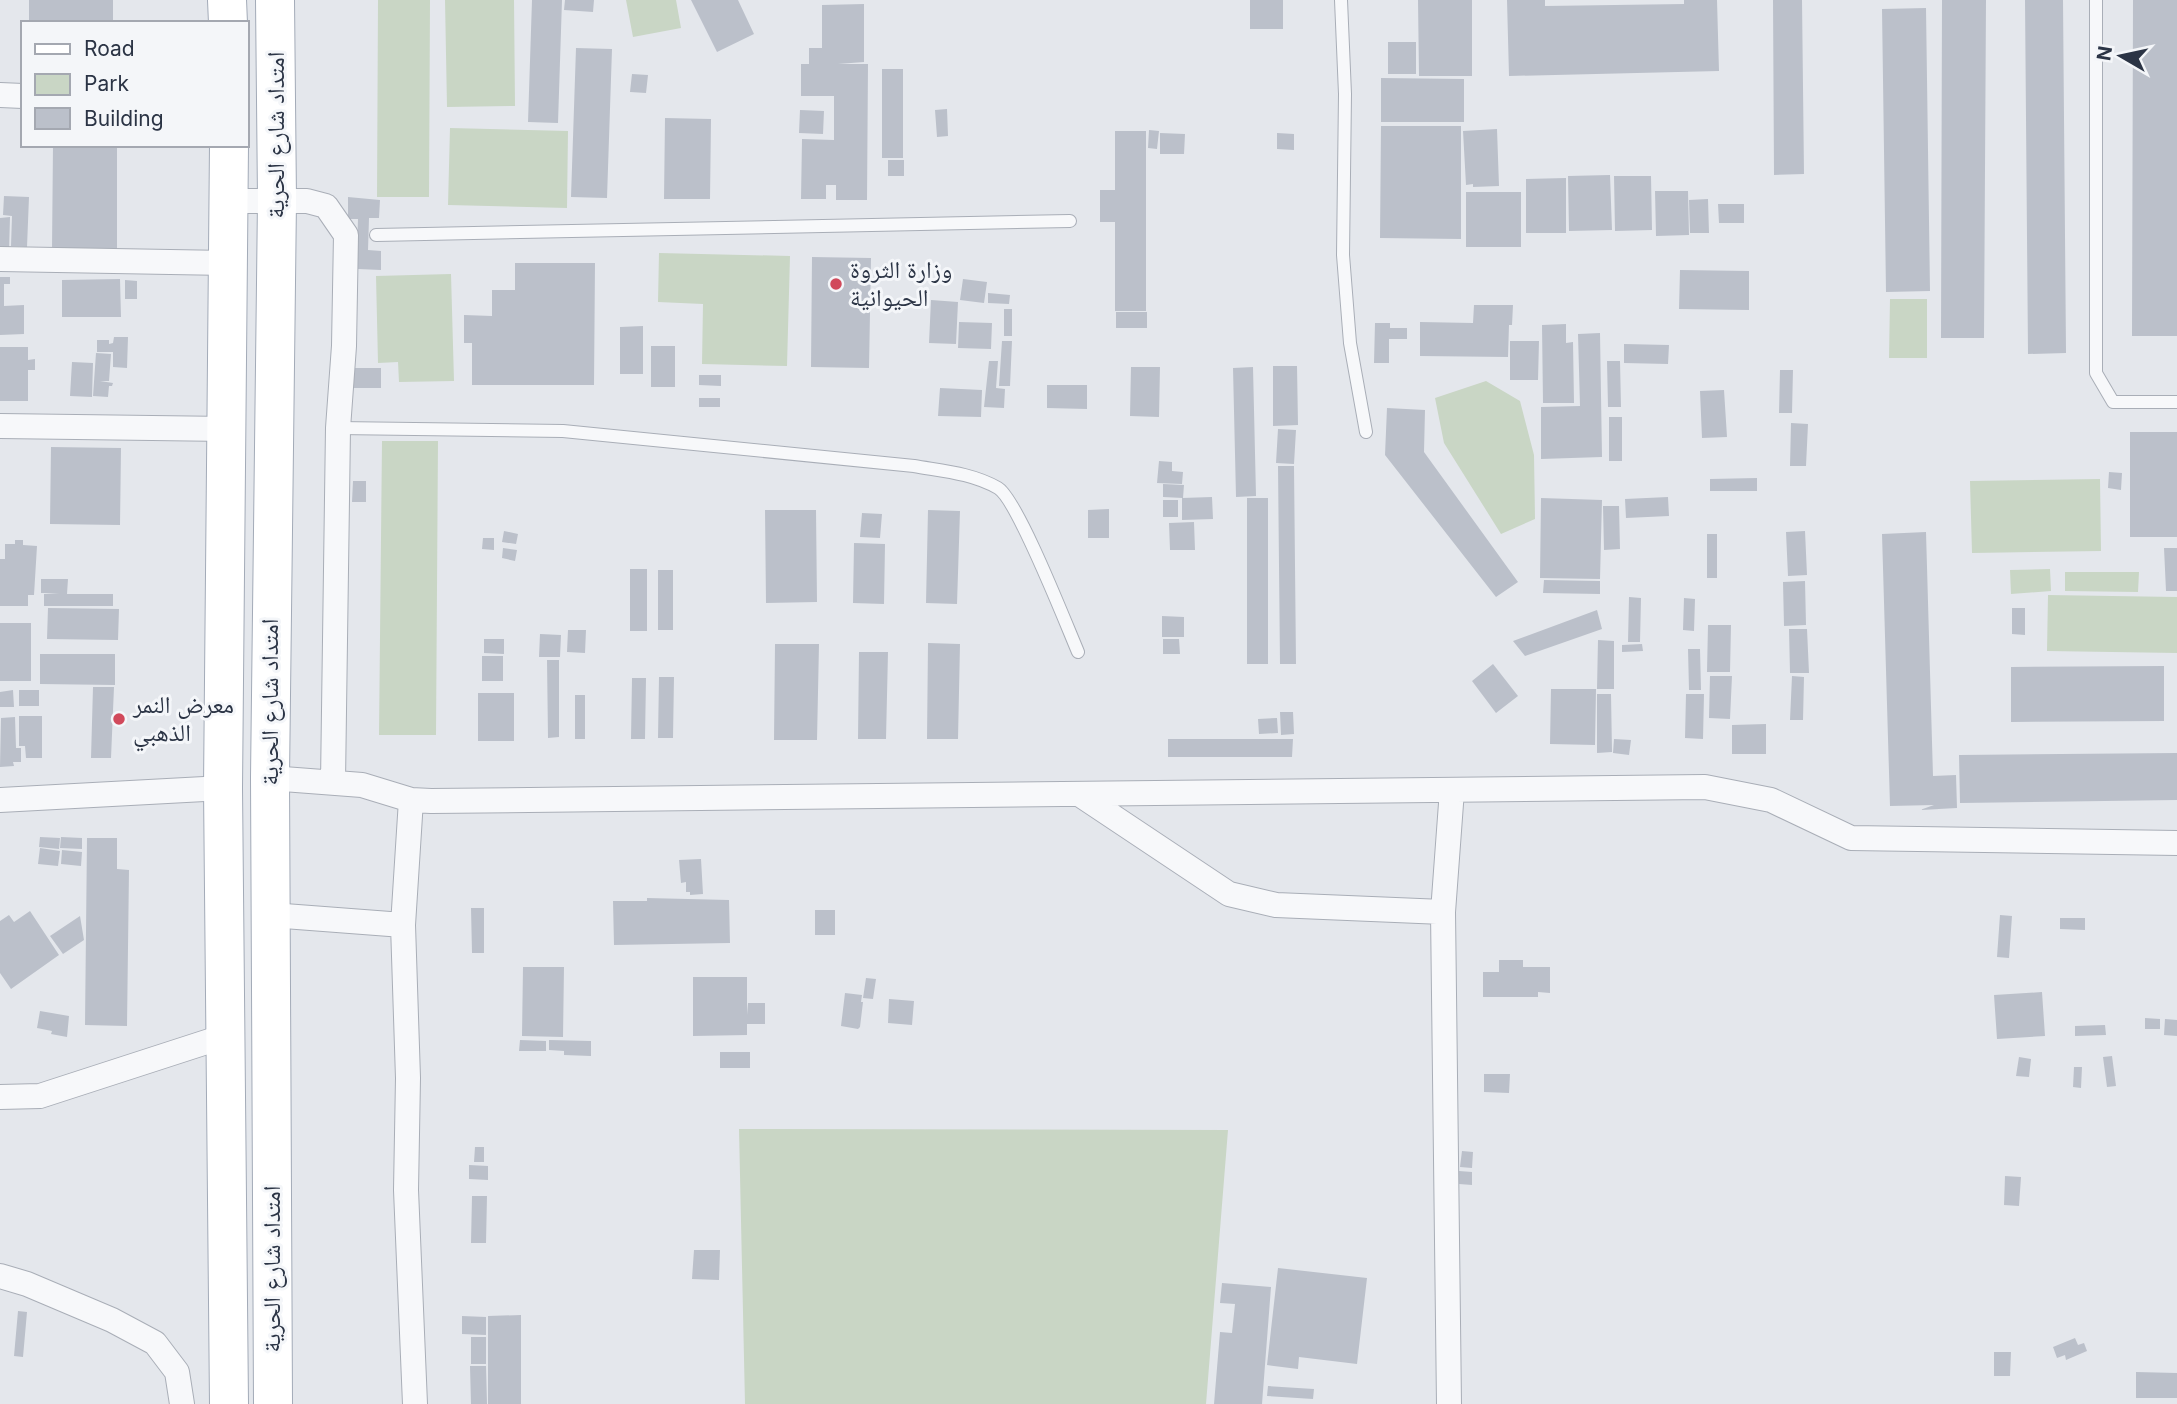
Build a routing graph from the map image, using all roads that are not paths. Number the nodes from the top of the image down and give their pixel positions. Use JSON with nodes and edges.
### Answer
{"nodes":[{"id":1,"x":227,"y":0,"type":"edge"},
{"id":2,"x":275,"y":0,"type":"edge"},
{"id":3,"x":1341,"y":0,"type":"edge"},
{"id":4,"x":2096,"y":0,"type":"edge"},
{"id":5,"x":228,"y":21,"type":"edge"},
{"id":6,"x":0,"y":96,"type":"edge"},
{"id":7,"x":21,"y":96,"type":"edge"},
{"id":8,"x":229,"y":147,"type":"edge"},
{"id":9,"x":277,"y":200,"type":"junction"},
{"id":10,"x":229,"y":201,"type":"junction"},
{"id":11,"x":1070,"y":221,"type":"dead end"},
{"id":12,"x":376,"y":235,"type":"dead end"},
{"id":13,"x":0,"y":259,"type":"edge"},
{"id":14,"x":227,"y":263,"type":"junction"},
{"id":15,"x":2177,"y":402,"type":"edge"},
{"id":16,"x":0,"y":426,"type":"edge"},
{"id":17,"x":338,"y":428,"type":"junction"},
{"id":18,"x":228,"y":429,"type":"junction"},
{"id":19,"x":1366,"y":432,"type":"dead end"},
{"id":20,"x":1078,"y":652,"type":"dead end"},
{"id":21,"x":270,"y":778,"type":"junction"},
{"id":22,"x":333,"y":782,"type":"junction"},
{"id":23,"x":223,"y":788,"type":"junction"},
{"id":24,"x":1452,"y":790,"type":"junction"},
{"id":25,"x":1079,"y":794,"type":"junction"},
{"id":26,"x":0,"y":800,"type":"edge"},
{"id":27,"x":411,"y":800,"type":"junction"},
{"id":28,"x":2177,"y":843,"type":"edge"},
{"id":29,"x":1443,"y":912,"type":"junction"},
{"id":30,"x":271,"y":915,"type":"junction"},
{"id":31,"x":404,"y":925,"type":"junction"},
{"id":32,"x":225,"y":1035,"type":"junction"},
{"id":33,"x":0,"y":1097,"type":"edge"},
{"id":34,"x":0,"y":1276,"type":"edge"},
{"id":35,"x":273,"y":1348,"type":"junction"},
{"id":36,"x":229,"y":1350,"type":"junction"},
{"id":37,"x":182,"y":1404,"type":"edge"},
{"id":38,"x":229,"y":1404,"type":"edge"},
{"id":39,"x":273,"y":1404,"type":"edge"},
{"id":40,"x":415,"y":1404,"type":"edge"},
{"id":41,"x":1449,"y":1404,"type":"edge"}],
"edges":[{"from":1,"to":5,"type":"main road"},
{"from":2,"to":9,"type":"main road","name":"امتداد شارع الحرية"},
{"from":3,"to":19,"type":"lane"},
{"from":4,"to":15,"type":"lane"},
{"from":6,"to":7,"type":"street"},
{"from":8,"to":10,"type":"main road","name":"امتداد شارع الحرية"},
{"from":9,"to":10,"type":"street"},
{"from":9,"to":17,"type":"street"},
{"from":9,"to":21,"type":"main road","name":"امتداد شارع الحرية"},
{"from":10,"to":14,"type":"main road","name":"امتداد شارع الحرية"},
{"from":11,"to":12,"type":"lane"},
{"from":13,"to":14,"type":"street"},
{"from":14,"to":18,"type":"main road","name":"امتداد شارع الحرية"},
{"from":16,"to":18,"type":"street"},
{"from":17,"to":20,"type":"lane"},
{"from":17,"to":22,"type":"street"},
{"from":18,"to":23,"type":"main road","name":"امتداد شارع الحرية"},
{"from":21,"to":22,"type":"street"},
{"from":21,"to":30,"type":"main road","name":"امتداد شارع الحرية"},
{"from":22,"to":27,"type":"street"},
{"from":23,"to":26,"type":"street"},
{"from":23,"to":32,"type":"main road","name":"امتداد شارع الحرية"},
{"from":24,"to":25,"type":"street"},
{"from":24,"to":28,"type":"street"},
{"from":24,"to":29,"type":"street"},
{"from":25,"to":27,"type":"street"},
{"from":25,"to":29,"type":"street"},
{"from":27,"to":31,"type":"street"},
{"from":29,"to":41,"type":"street"},
{"from":30,"to":31,"type":"street"},
{"from":30,"to":35,"type":"main road","name":"امتداد شارع الحرية"},
{"from":31,"to":40,"type":"street"},
{"from":32,"to":33,"type":"street"},
{"from":32,"to":36,"type":"main road","name":"امتداد شارع الحرية"},
{"from":34,"to":37,"type":"street"},
{"from":35,"to":36,"type":"main road"},
{"from":35,"to":39,"type":"main road","name":"امتداد شارع الحرية"},
{"from":36,"to":38,"type":"main road","name":"امتداد شارع الحرية"}]}
